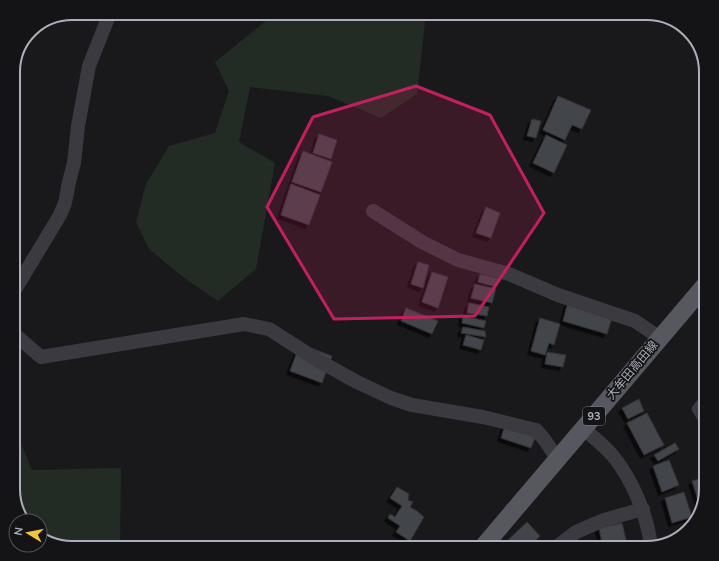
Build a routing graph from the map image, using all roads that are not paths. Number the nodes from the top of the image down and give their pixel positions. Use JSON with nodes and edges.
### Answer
{"nodes":[{"id":1,"x":107,"y":20,"type":"edge"},
{"id":2,"x":373,"y":211,"type":"dead end"},
{"id":3,"x":20,"y":281,"type":"edge"},
{"id":4,"x":699,"y":292,"type":"edge"},
{"id":5,"x":660,"y":338,"type":"junction"},
{"id":6,"x":20,"y":339,"type":"edge"},
{"id":7,"x":583,"y":428,"type":"junction"},
{"id":8,"x":558,"y":458,"type":"junction"},
{"id":9,"x":642,"y":509,"type":"junction"},
{"id":10,"x":488,"y":541,"type":"edge"},
{"id":11,"x":564,"y":541,"type":"edge"},
{"id":12,"x":650,"y":541,"type":"edge"}],
"edges":[{"from":1,"to":3,"type":"street"},
{"from":2,"to":5,"type":"street"},
{"from":4,"to":5,"type":"main road","name":"大牟田高田線","number":"93"},
{"from":5,"to":7,"type":"main road","name":"大牟田高田線","number":"93"},
{"from":6,"to":8,"type":"street"},
{"from":7,"to":8,"type":"main road","name":"大牟田高田線","number":"93"},
{"from":7,"to":9,"type":"street"},
{"from":8,"to":10,"type":"main road","name":"大牟田高田線","number":"93"},
{"from":9,"to":11,"type":"street"},
{"from":9,"to":12,"type":"street"}]}
